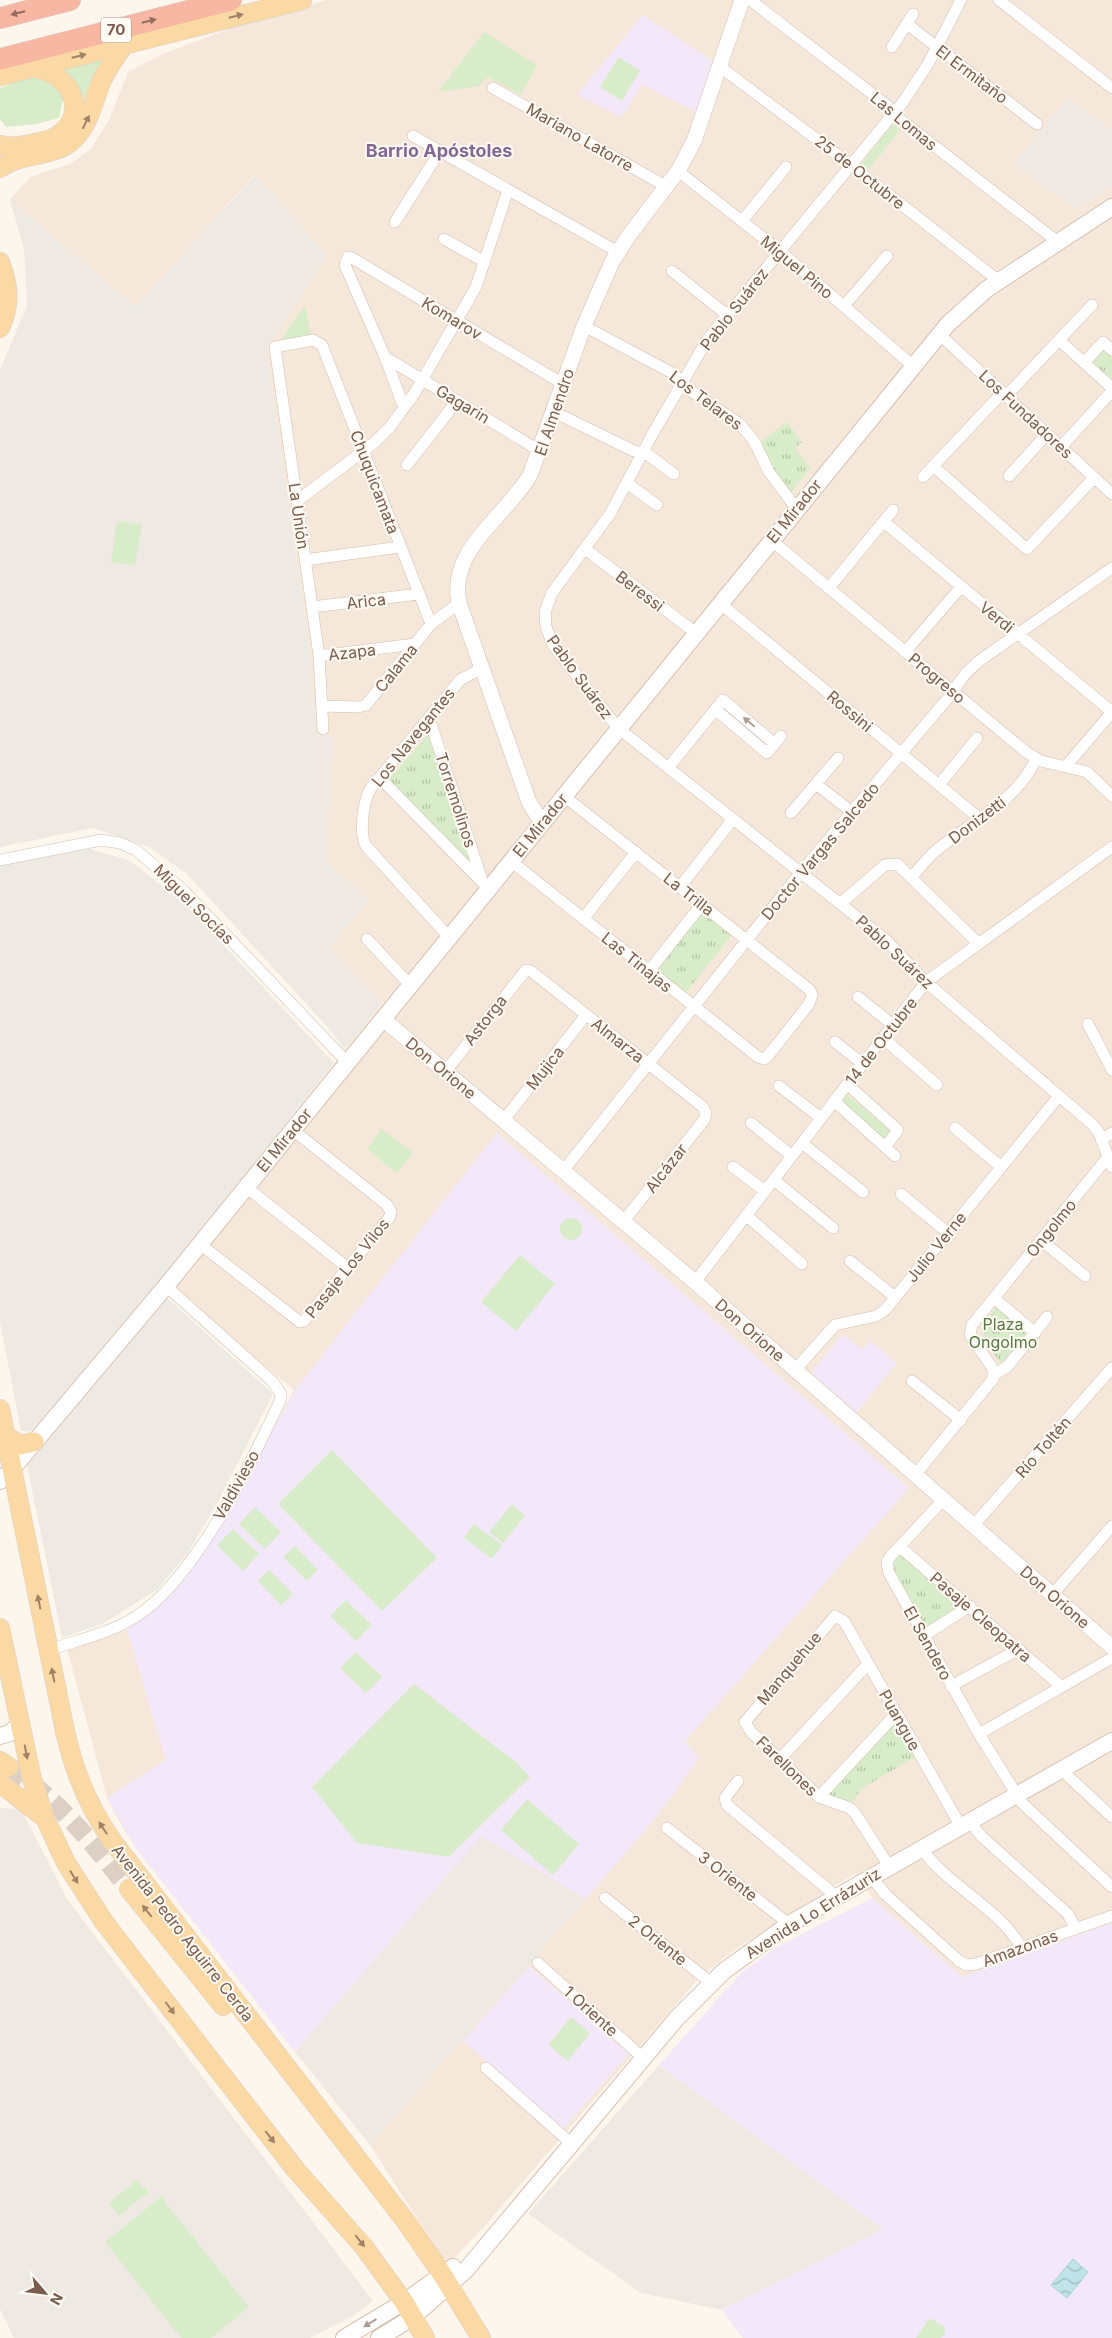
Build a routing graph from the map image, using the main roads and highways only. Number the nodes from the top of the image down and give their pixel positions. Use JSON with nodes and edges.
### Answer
{"nodes":[{"id":1,"x":70,"y":0,"type":"edge"},
{"id":2,"x":231,"y":0,"type":"edge"},
{"id":3,"x":302,"y":0,"type":"edge"},
{"id":4,"x":0,"y":18,"type":"edge"},
{"id":5,"x":124,"y":44,"type":"junction"},
{"id":6,"x":0,"y":59,"type":"edge"},
{"id":7,"x":32,"y":68,"type":"junction"},
{"id":8,"x":0,"y":76,"type":"edge"},
{"id":9,"x":0,"y":144,"type":"edge"},
{"id":10,"x":0,"y":168,"type":"edge"},
{"id":11,"x":1112,"y":207,"type":"edge"},
{"id":12,"x":0,"y":262,"type":"edge"},
{"id":13,"x":4,"y":311,"type":"edge"},
{"id":14,"x":0,"y":328,"type":"edge"},
{"id":15,"x":0,"y":1409,"type":"edge"},
{"id":16,"x":6,"y":1436,"type":"junction"},
{"id":17,"x":34,"y":1442,"type":"junction"},
{"id":18,"x":6,"y":1475,"type":"edge"},
{"id":19,"x":0,"y":1628,"type":"edge"},
{"id":20,"x":20,"y":1724,"type":"junction"},
{"id":21,"x":0,"y":1736,"type":"edge"},
{"id":22,"x":1111,"y":1744,"type":"edge"},
{"id":23,"x":3,"y":1770,"type":"edge"},
{"id":24,"x":45,"y":1818,"type":"junction"},
{"id":25,"x":129,"y":1889,"type":"tunnel mouth"},
{"id":26,"x":392,"y":2202,"type":"junction"},
{"id":27,"x":446,"y":2280,"type":"junction"},
{"id":28,"x":408,"y":2309,"type":"junction"},
{"id":29,"x":344,"y":2338,"type":"edge"},
{"id":30,"x":379,"y":2338,"type":"edge"},
{"id":31,"x":425,"y":2338,"type":"edge"},
{"id":32,"x":481,"y":2338,"type":"edge"}],
"edges":[{"from":1,"to":4,"type":"highway","one_way":true},
{"from":6,"to":2,"type":"highway","number":"70","one_way":true},
{"from":5,"to":3,"type":"main road","one_way":true},
{"from":7,"to":5,"type":"main road","one_way":true},
{"from":10,"to":5,"type":"main road","one_way":true},
{"from":7,"to":8,"type":"main road"},
{"from":7,"to":9,"type":"main road"},
{"from":11,"to":17,"type":"main road","name":"El Mirador"},
{"from":12,"to":13,"type":"main road"},
{"from":13,"to":14,"type":"main road"},
{"from":15,"to":16,"type":"main road","name":"Avenida Pedro Aguirre Cerda"},
{"from":16,"to":17,"type":"main road"},
{"from":16,"to":18,"type":"main road","name":"Avenida Pedro Aguirre Cerda"},
{"from":17,"to":18,"type":"main road","name":"El Mirador"},
{"from":26,"to":18,"type":"main road","name":"Avenida Pedro Aguirre Cerda","one_way":true},
{"from":19,"to":20,"type":"main road"},
{"from":20,"to":21,"type":"main road"},
{"from":20,"to":24,"type":"main road","one_way":true},
{"from":22,"to":27,"type":"main road","name":"Avenida Lo Errázuriz"},
{"from":23,"to":24,"type":"main road"},
{"from":24,"to":28,"type":"main road","one_way":true},
{"from":26,"to":25,"type":"main road","one_way":true},
{"from":26,"to":27,"type":"main road","name":"Avenida Pedro Aguirre Cerda"},
{"from":27,"to":28,"type":"main road","name":"Avenida Lo Errázuriz"},
{"from":27,"to":32,"type":"main road","name":"Avenida Pedro Aguirre Cerda"},
{"from":28,"to":29,"type":"main road","name":"Avenida Lo Errázuriz","one_way":true},
{"from":28,"to":30,"type":"main road","name":"Avenida Lo Errázuriz"},
{"from":28,"to":31,"type":"main road"}]}
